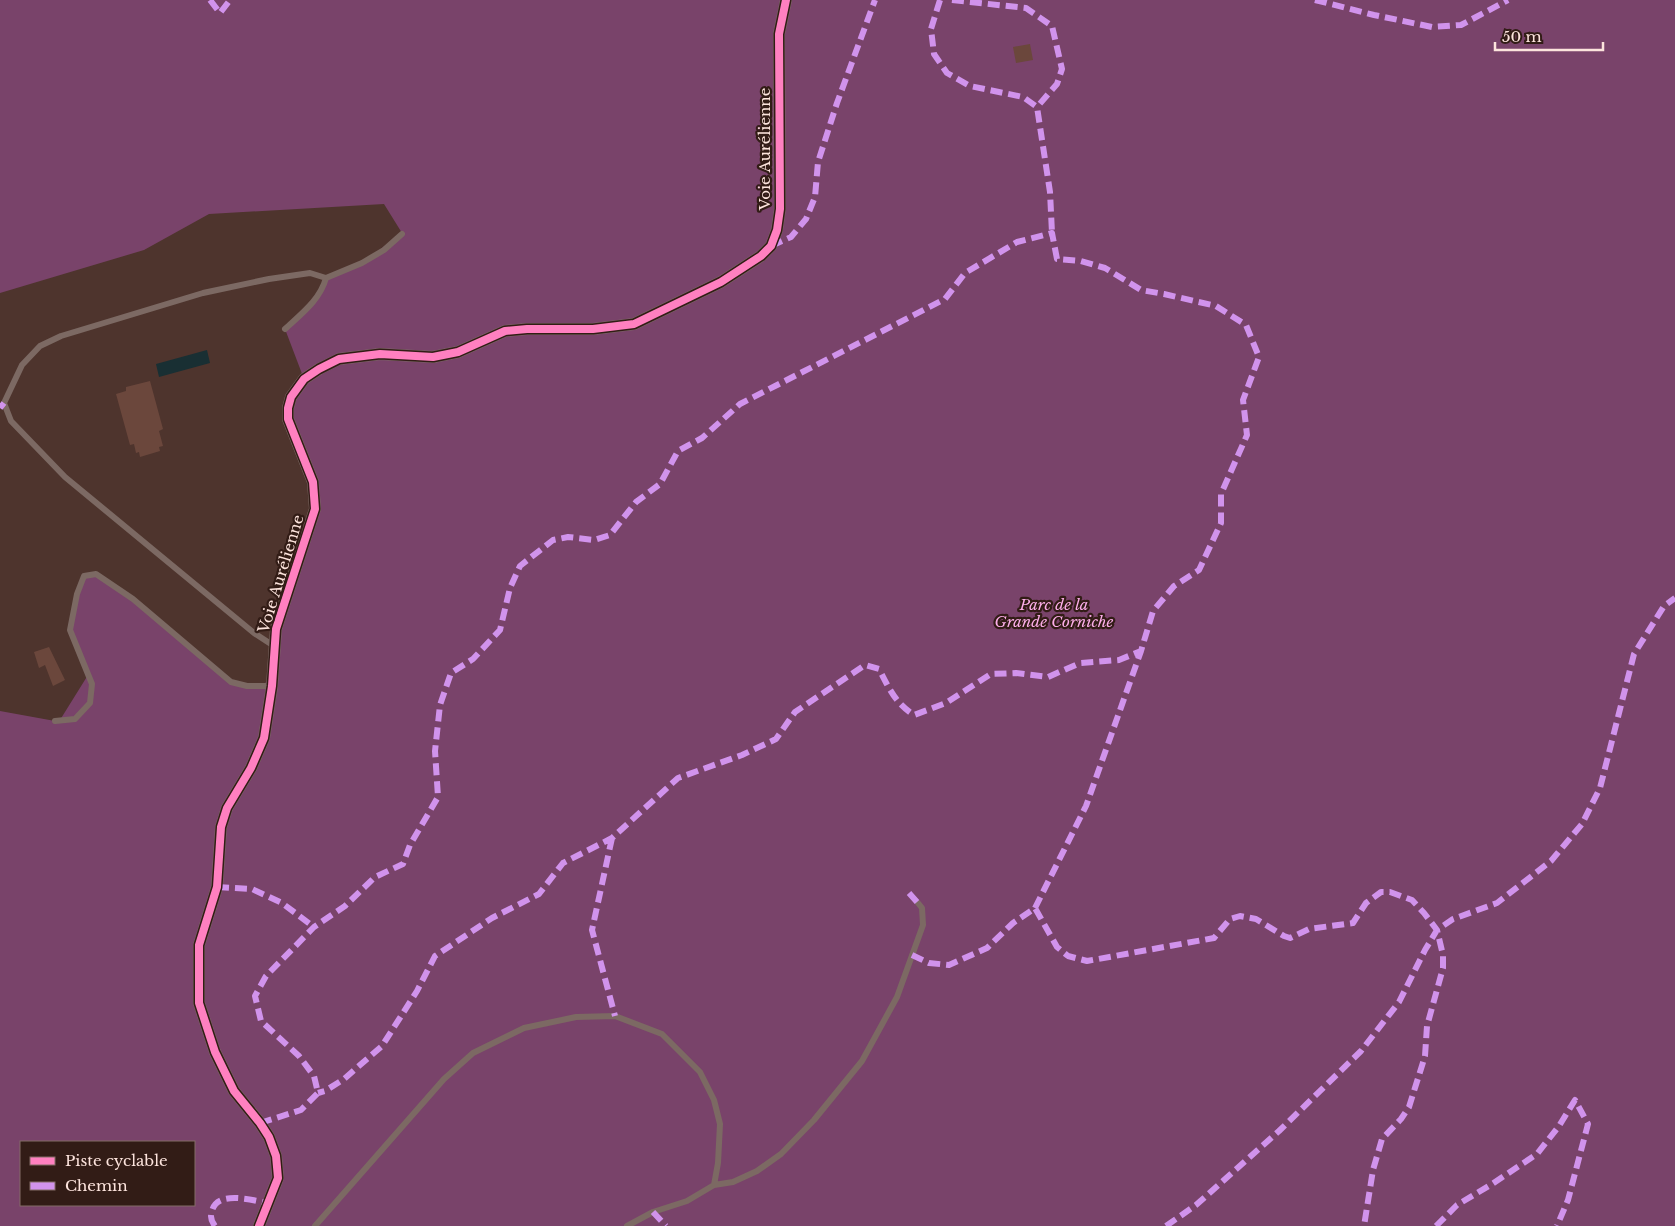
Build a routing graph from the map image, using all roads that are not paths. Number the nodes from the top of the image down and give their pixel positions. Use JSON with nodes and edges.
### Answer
{"nodes":[{"id":1,"x":786,"y":0,"type":"edge"},
{"id":2,"x":402,"y":234,"type":"dead end"},
{"id":3,"x":326,"y":278,"type":"junction"},
{"id":4,"x":285,"y":329,"type":"dead end"},
{"id":5,"x":274,"y":646,"type":"junction"},
{"id":6,"x":272,"y":686,"type":"junction"},
{"id":7,"x":55,"y":721,"type":"dead end"},
{"id":8,"x":918,"y":903,"type":"dead end"},
{"id":9,"x":714,"y":1185,"type":"junction"},
{"id":10,"x":259,"y":1226,"type":"edge"},
{"id":11,"x":315,"y":1226,"type":"edge"},
{"id":12,"x":626,"y":1226,"type":"edge"}],
"edges":[{"from":1,"to":5,"type":"street","name":"Voie Aurélienne"},
{"from":2,"to":3,"type":"lane"},
{"from":3,"to":4,"type":"lane"},
{"from":3,"to":5,"type":"lane"},
{"from":5,"to":6,"type":"street","name":"Voie Aurélienne"},
{"from":6,"to":7,"type":"lane"},
{"from":6,"to":10,"type":"street","name":"Voie Aurélienne"},
{"from":8,"to":9,"type":"lane"},
{"from":9,"to":11,"type":"lane"},
{"from":9,"to":12,"type":"lane"}]}
